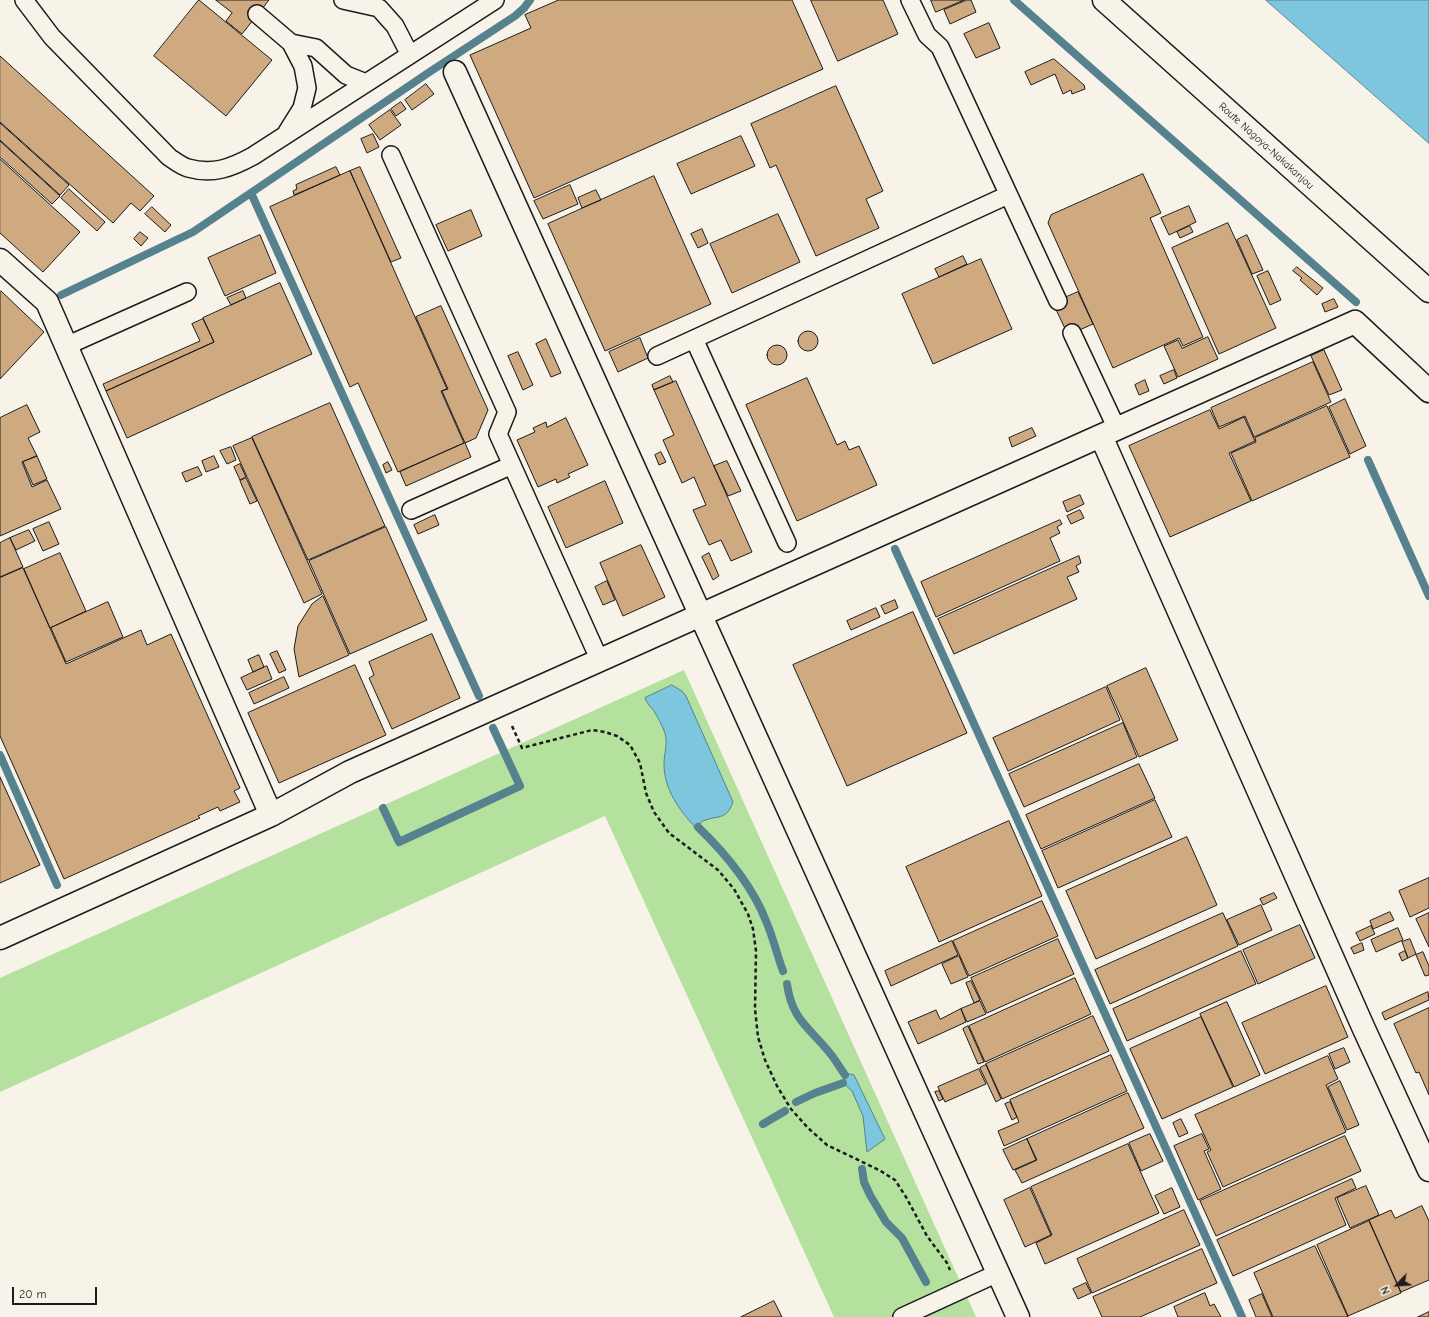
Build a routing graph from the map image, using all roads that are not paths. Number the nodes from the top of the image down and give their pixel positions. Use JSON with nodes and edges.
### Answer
{"nodes":[{"id":1,"x":24,"y":0,"type":"edge"},
{"id":2,"x":343,"y":0,"type":"edge"},
{"id":3,"x":494,"y":0,"type":"edge"},
{"id":4,"x":910,"y":0,"type":"edge"},
{"id":5,"x":1104,"y":0,"type":"edge"},
{"id":6,"x":385,"y":4,"type":"edge"},
{"id":7,"x":258,"y":14,"type":"dead end"},
{"id":8,"x":291,"y":43,"type":"junction"},
{"id":9,"x":410,"y":55,"type":"junction"},
{"id":10,"x":455,"y":72,"type":"dead end"},
{"id":11,"x":366,"y":83,"type":"junction"},
{"id":12,"x":284,"y":136,"type":"junction"},
{"id":13,"x":391,"y":155,"type":"dead end"},
{"id":14,"x":1008,"y":194,"type":"junction"},
{"id":15,"x":0,"y":260,"type":"edge"},
{"id":16,"x":1429,"y":291,"type":"edge"},
{"id":17,"x":187,"y":292,"type":"dead end"},
{"id":18,"x":1058,"y":301,"type":"dead end"},
{"id":19,"x":1072,"y":333,"type":"dead end"},
{"id":20,"x":694,"y":339,"type":"junction"},
{"id":21,"x":66,"y":346,"type":"junction"},
{"id":22,"x":657,"y":356,"type":"dead end"},
{"id":23,"x":1429,"y":391,"type":"edge"},
{"id":24,"x":1109,"y":432,"type":"junction"},
{"id":25,"x":512,"y":465,"type":"junction"},
{"id":26,"x":411,"y":510,"type":"dead end"},
{"id":27,"x":787,"y":543,"type":"dead end"},
{"id":28,"x":701,"y":616,"type":"junction"},
{"id":29,"x":600,"y":661,"type":"junction"},
{"id":30,"x":271,"y":815,"type":"junction"},
{"id":31,"x":0,"y":938,"type":"edge"},
{"id":32,"x":1429,"y":1170,"type":"edge"},
{"id":33,"x":998,"y":1273,"type":"junction"},
{"id":34,"x":902,"y":1317,"type":"edge"},
{"id":35,"x":1018,"y":1317,"type":"edge"}],
"edges":[{"from":1,"to":12,"type":"lane"},
{"from":2,"to":6,"type":"lane"},
{"from":3,"to":9,"type":"lane"},
{"from":4,"to":14,"type":"lane"},
{"from":5,"to":16,"type":"street","name":"Route Nagoya-Nakakanjou"},
{"from":6,"to":9,"type":"lane"},
{"from":7,"to":8,"type":"lane"},
{"from":8,"to":11,"type":"lane"},
{"from":8,"to":12,"type":"lane"},
{"from":9,"to":11,"type":"lane"},
{"from":10,"to":28,"type":"street"},
{"from":11,"to":12,"type":"lane"},
{"from":13,"to":25,"type":"lane"},
{"from":14,"to":18,"type":"lane"},
{"from":14,"to":20,"type":"lane"},
{"from":15,"to":21,"type":"street"},
{"from":17,"to":21,"type":"lane"},
{"from":19,"to":24,"type":"lane"},
{"from":20,"to":22,"type":"lane"},
{"from":20,"to":27,"type":"lane"},
{"from":21,"to":30,"type":"street"},
{"from":23,"to":24,"type":"street"},
{"from":24,"to":28,"type":"street"},
{"from":24,"to":32,"type":"street"},
{"from":25,"to":26,"type":"lane"},
{"from":25,"to":29,"type":"lane"},
{"from":28,"to":29,"type":"street"},
{"from":28,"to":33,"type":"street"},
{"from":29,"to":30,"type":"street"},
{"from":30,"to":31,"type":"street"},
{"from":33,"to":34,"type":"lane"},
{"from":33,"to":35,"type":"street"}]}
